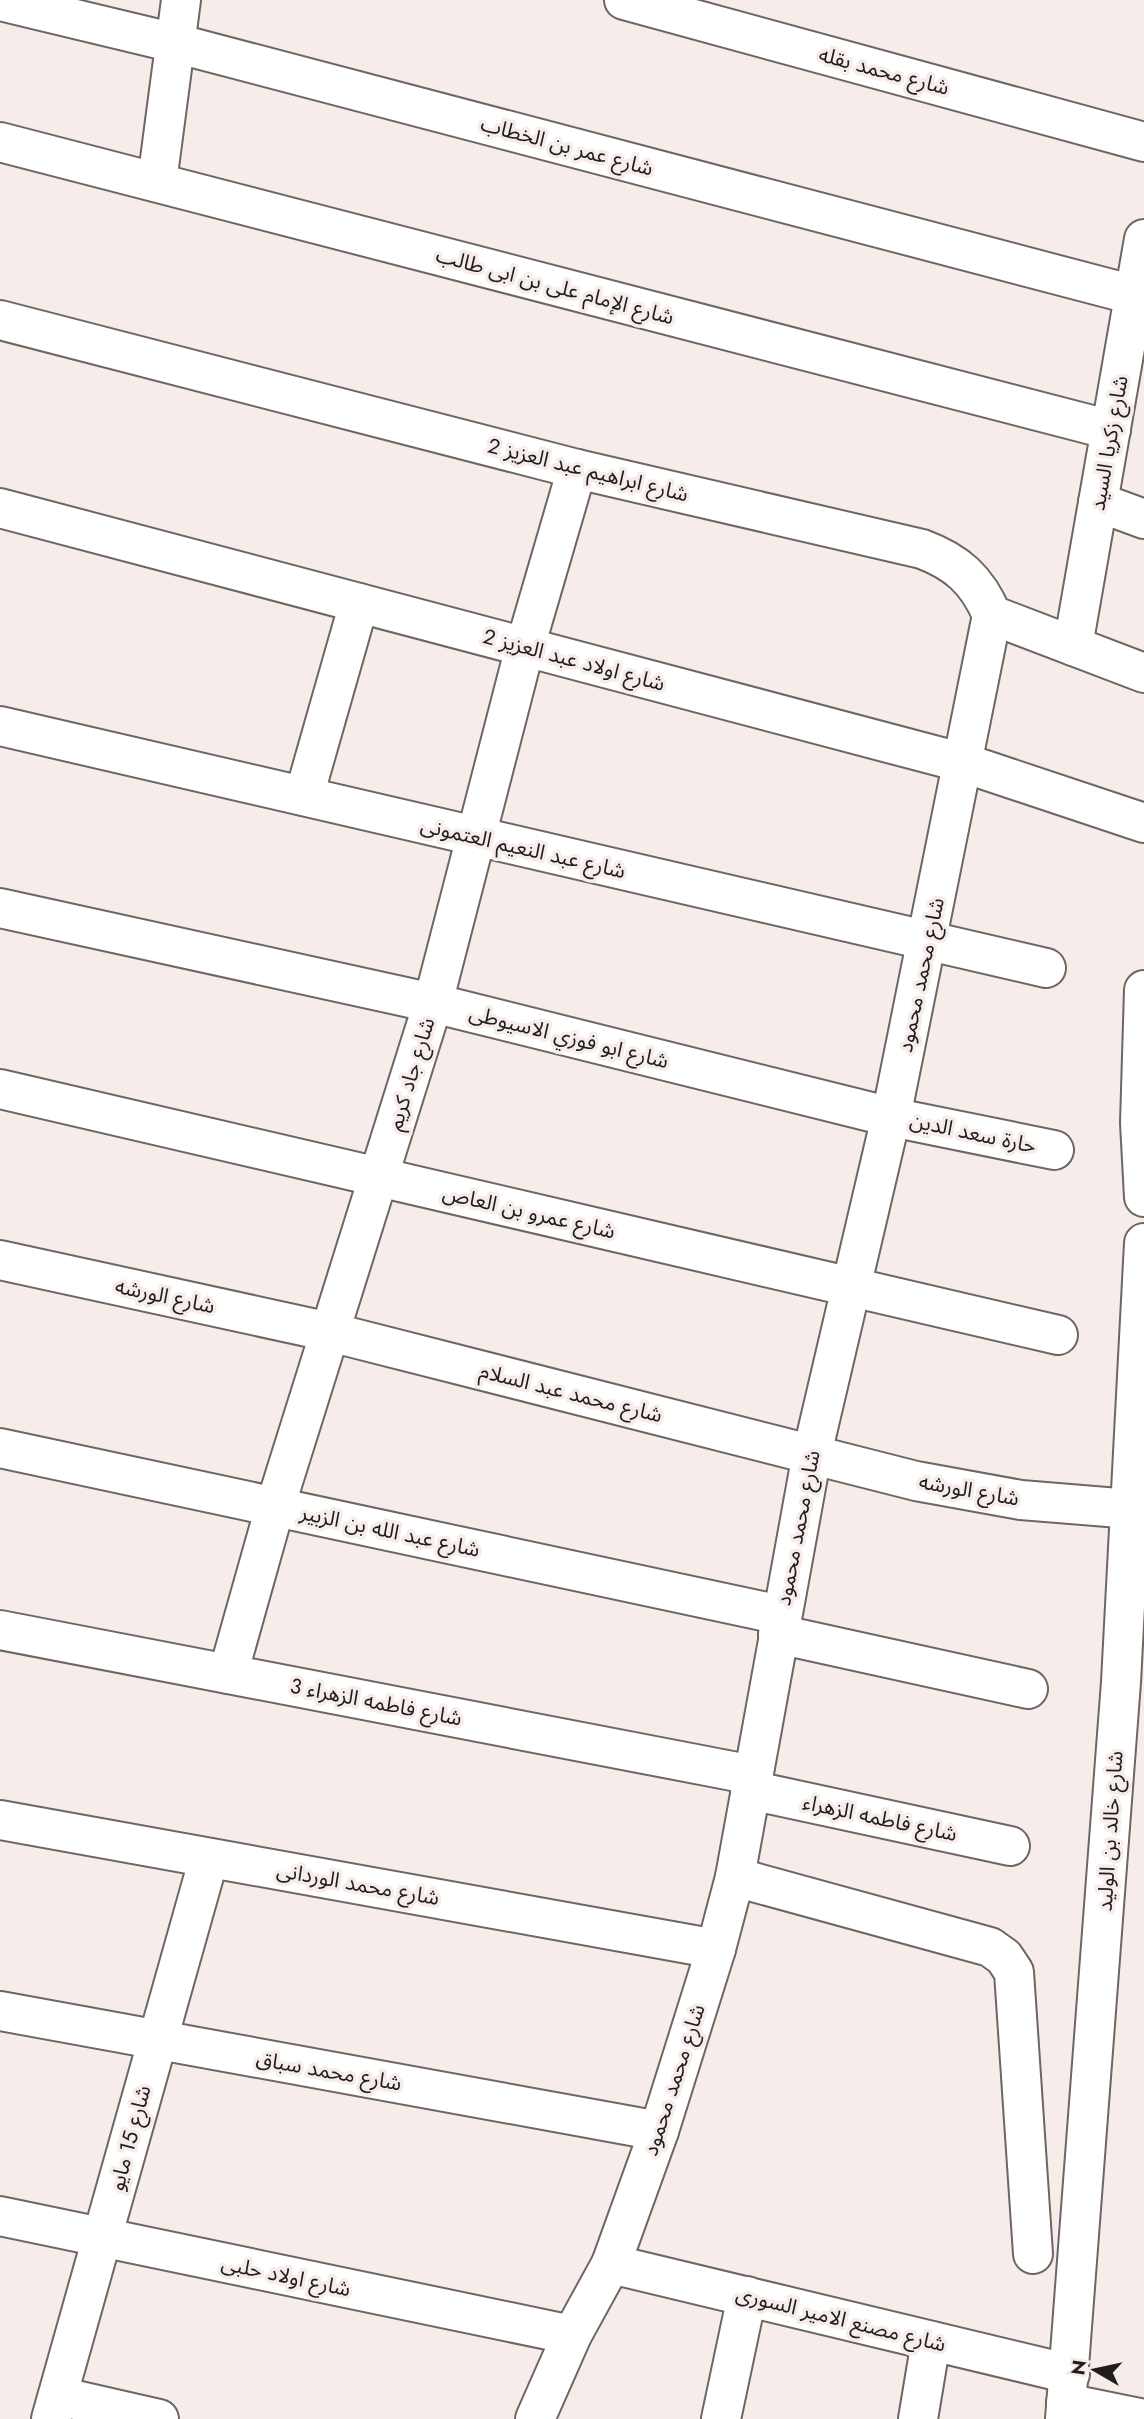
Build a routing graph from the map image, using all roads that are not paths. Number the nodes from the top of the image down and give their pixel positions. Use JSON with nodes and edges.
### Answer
{"nodes":[{"id":1,"x":181,"y":0,"type":"edge"},
{"id":2,"x":624,"y":0,"type":"edge"},
{"id":3,"x":0,"y":1,"type":"edge"},
{"id":4,"x":175,"y":43,"type":"junction"},
{"id":5,"x":0,"y":142,"type":"edge"},
{"id":6,"x":1144,"y":142,"type":"edge"},
{"id":7,"x":158,"y":182,"type":"junction"},
{"id":8,"x":1144,"y":239,"type":"edge"},
{"id":9,"x":1134,"y":295,"type":"junction"},
{"id":10,"x":0,"y":320,"type":"edge"},
{"id":11,"x":1132,"y":381,"type":"edge"},
{"id":12,"x":1111,"y":430,"type":"junction"},
{"id":13,"x":577,"y":469,"type":"junction"},
{"id":14,"x":1098,"y":502,"type":"junction"},
{"id":15,"x":0,"y":509,"type":"edge"},
{"id":16,"x":1144,"y":519,"type":"edge"},
{"id":17,"x":359,"y":603,"type":"junction"},
{"id":18,"x":992,"y":615,"type":"junction"},
{"id":19,"x":1073,"y":646,"type":"junction"},
{"id":20,"x":525,"y":647,"type":"junction"},
{"id":21,"x":1144,"y":673,"type":"edge"},
{"id":22,"x":0,"y":726,"type":"edge"},
{"id":23,"x":964,"y":763,"type":"junction"},
{"id":24,"x":304,"y":796,"type":"junction"},
{"id":25,"x":1144,"y":823,"type":"edge"},
{"id":26,"x":477,"y":837,"type":"junction"},
{"id":27,"x":0,"y":908,"type":"edge"},
{"id":28,"x":928,"y":941,"type":"junction"},
{"id":29,"x":1046,"y":968,"type":"dead end"},
{"id":30,"x":1144,"y":990,"type":"edge"},
{"id":31,"x":433,"y":1003,"type":"junction"},
{"id":32,"x":0,"y":1089,"type":"edge"},
{"id":33,"x":891,"y":1117,"type":"junction"},
{"id":34,"x":1054,"y":1150,"type":"dead end"},
{"id":35,"x":380,"y":1177,"type":"junction"},
{"id":36,"x":1144,"y":1197,"type":"edge"},
{"id":37,"x":1144,"y":1243,"type":"edge"},
{"id":38,"x":0,"y":1260,"type":"edge"},
{"id":39,"x":851,"y":1287,"type":"junction"},
{"id":40,"x":330,"y":1332,"type":"junction"},
{"id":41,"x":1058,"y":1335,"type":"dead end"},
{"id":42,"x":0,"y":1448,"type":"edge"},
{"id":43,"x":812,"y":1454,"type":"junction"},
{"id":44,"x":275,"y":1507,"type":"junction"},
{"id":45,"x":1136,"y":1510,"type":"edge"},
{"id":46,"x":779,"y":1624,"type":"junction"},
{"id":47,"x":0,"y":1630,"type":"edge"},
{"id":48,"x":228,"y":1674,"type":"junction"},
{"id":49,"x":1028,"y":1689,"type":"dead end"},
{"id":50,"x":751,"y":1782,"type":"junction"},
{"id":51,"x":0,"y":1820,"type":"edge"},
{"id":52,"x":1010,"y":1846,"type":"dead end"},
{"id":53,"x":209,"y":1857,"type":"junction"},
{"id":54,"x":735,"y":1877,"type":"junction"},
{"id":55,"x":716,"y":1948,"type":"junction"},
{"id":56,"x":0,"y":2011,"type":"edge"},
{"id":57,"x":158,"y":2040,"type":"junction"},
{"id":58,"x":659,"y":2131,"type":"junction"},
{"id":59,"x":0,"y":2216,"type":"edge"},
{"id":60,"x":103,"y":2238,"type":"junction"},
{"id":61,"x":1032,"y":2254,"type":"dead end"},
{"id":62,"x":611,"y":2264,"type":"junction"},
{"id":63,"x":747,"y":2296,"type":"junction"},
{"id":64,"x":572,"y":2335,"type":"junction"},
{"id":65,"x":931,"y":2341,"type":"junction"},
{"id":66,"x":1067,"y":2399,"type":"edge"},
{"id":67,"x":54,"y":2408,"type":"edge"},
{"id":68,"x":159,"y":2419,"type":"edge"},
{"id":69,"x":535,"y":2419,"type":"edge"},
{"id":70,"x":721,"y":2419,"type":"edge"},
{"id":71,"x":918,"y":2419,"type":"edge"},
{"id":72,"x":1144,"y":2419,"type":"edge"}],
"edges":[{"from":1,"to":4,"type":"street"},
{"from":2,"to":6,"type":"street","name":"شارع محمد بقله"},
{"from":3,"to":4,"type":"street","name":"شارع عمر بن الخطاب"},
{"from":4,"to":7,"type":"street"},
{"from":4,"to":9,"type":"street","name":"شارع عمر بن الخطاب"},
{"from":5,"to":7,"type":"street","name":"شارع الإمام على بن ابى طالب"},
{"from":7,"to":12,"type":"street","name":"شارع الإمام على بن ابى طالب"},
{"from":8,"to":9,"type":"street","name":"شارع زكريا السيد"},
{"from":9,"to":11,"type":"street","name":"شارع زكريا السيد"},
{"from":10,"to":13,"type":"street","name":"شارع ابراهيم عبد العزيز 2"},
{"from":11,"to":12,"type":"street","name":"شارع زكريا السيد"},
{"from":12,"to":14,"type":"street","name":"شارع زكريا السيد"},
{"from":13,"to":18,"type":"street","name":"شارع ابراهيم عبد العزيز 2"},
{"from":13,"to":20,"type":"street","name":"شارع جاد كريم"},
{"from":14,"to":16,"type":"street"},
{"from":14,"to":19,"type":"street","name":"شارع زكريا السيد"},
{"from":15,"to":17,"type":"street","name":"شارع اولاد عبد العزيز 2"},
{"from":17,"to":20,"type":"street","name":"شارع اولاد عبد العزيز 2"},
{"from":17,"to":24,"type":"street"},
{"from":18,"to":19,"type":"street"},
{"from":18,"to":23,"type":"street","name":"شارع محمد محمود"},
{"from":19,"to":21,"type":"street"},
{"from":20,"to":23,"type":"street","name":"شارع اولاد عبد العزيز 2"},
{"from":20,"to":26,"type":"street","name":"شارع جاد كريم"},
{"from":22,"to":24,"type":"street","name":"شارع عبد النعيم العتمونى"},
{"from":23,"to":25,"type":"street","name":"شارع اولاد عبد العزيز 2"},
{"from":23,"to":28,"type":"street","name":"شارع محمد محمود"},
{"from":24,"to":26,"type":"street","name":"شارع عبد النعيم العتمونى"},
{"from":26,"to":28,"type":"street","name":"شارع عبد النعيم العتمونى"},
{"from":26,"to":31,"type":"street","name":"شارع جاد كريم"},
{"from":27,"to":31,"type":"street","name":"شارع ابو فوزي الاسيوطى"},
{"from":28,"to":29,"type":"street","name":"شارع عبد النعيم العتمونى"},
{"from":28,"to":33,"type":"street","name":"شارع محمد محمود"},
{"from":30,"to":36,"type":"street"},
{"from":31,"to":33,"type":"street","name":"شارع ابو فوزي الاسيوطى"},
{"from":31,"to":35,"type":"street","name":"شارع جاد كريم"},
{"from":32,"to":35,"type":"street","name":"شارع عمرو بن العاص"},
{"from":33,"to":34,"type":"street","name":"حارة سعد الدين"},
{"from":33,"to":39,"type":"street","name":"شارع محمد محمود"},
{"from":35,"to":39,"type":"street","name":"شارع عمرو بن العاص"},
{"from":35,"to":40,"type":"street","name":"شارع جاد كريم"},
{"from":37,"to":45,"type":"street","name":"شارع خالد بن الوليد"},
{"from":38,"to":40,"type":"street","name":"شارع الورشه"},
{"from":39,"to":41,"type":"street","name":"شارع عمرو بن العاص"},
{"from":39,"to":43,"type":"street","name":"شارع محمد محمود"},
{"from":40,"to":43,"type":"street","name":"شارع محمد عبد السلام"},
{"from":40,"to":44,"type":"street","name":"شارع جاد كريم"},
{"from":42,"to":44,"type":"street","name":"شارع عبد الله بن الزبير"},
{"from":43,"to":45,"type":"street","name":"شارع الورشه"},
{"from":43,"to":46,"type":"street","name":"شارع محمد محمود"},
{"from":44,"to":46,"type":"street","name":"شارع عبد الله بن الزبير"},
{"from":44,"to":48,"type":"street","name":"شارع جاد كريم"},
{"from":45,"to":66,"type":"street","name":"شارع خالد بن الوليد"},
{"from":46,"to":49,"type":"street","name":"شارع عبد الله بن الزبير"},
{"from":46,"to":50,"type":"street","name":"شارع محمد محمود"},
{"from":47,"to":48,"type":"street","name":"شارع فاطمه الزهراء 3"},
{"from":48,"to":50,"type":"street","name":"شارع فاطمه الزهراء 3"},
{"from":50,"to":52,"type":"street","name":"شارع فاطمه الزهراء"},
{"from":50,"to":54,"type":"street","name":"شارع محمد محمود"},
{"from":51,"to":53,"type":"street","name":"شارع محمد الوردانى"},
{"from":53,"to":55,"type":"street","name":"شارع محمد الوردانى"},
{"from":53,"to":57,"type":"street","name":"شارع 15 مايو"},
{"from":54,"to":55,"type":"street","name":"شارع محمد محمود"},
{"from":54,"to":61,"type":"street"},
{"from":55,"to":58,"type":"street","name":"شارع محمد محمود"},
{"from":56,"to":57,"type":"street","name":"شارع محمد سباق"},
{"from":57,"to":58,"type":"street","name":"شارع محمد سباق"},
{"from":57,"to":60,"type":"street","name":"شارع 15 مايو"},
{"from":58,"to":62,"type":"street","name":"شارع محمد محمود"},
{"from":59,"to":60,"type":"street","name":"شارع اولاد حلبى"},
{"from":60,"to":64,"type":"street","name":"شارع اولاد حلبى"},
{"from":60,"to":67,"type":"street","name":"شارع 15 مايو"},
{"from":62,"to":63,"type":"street","name":"شارع مصنع الامير السورى"},
{"from":62,"to":64,"type":"street","name":"شارع محمد محمود"},
{"from":63,"to":65,"type":"street","name":"شارع مصنع الامير السورى"},
{"from":63,"to":70,"type":"street"},
{"from":64,"to":69,"type":"street","name":"شارع محمد محمود"},
{"from":65,"to":66,"type":"street","name":"شارع مصنع الامير السورى"},
{"from":65,"to":71,"type":"street"},
{"from":66,"to":72,"type":"street","name":"شارع مصنع الامير السورى"},
{"from":67,"to":68,"type":"street"}]}
